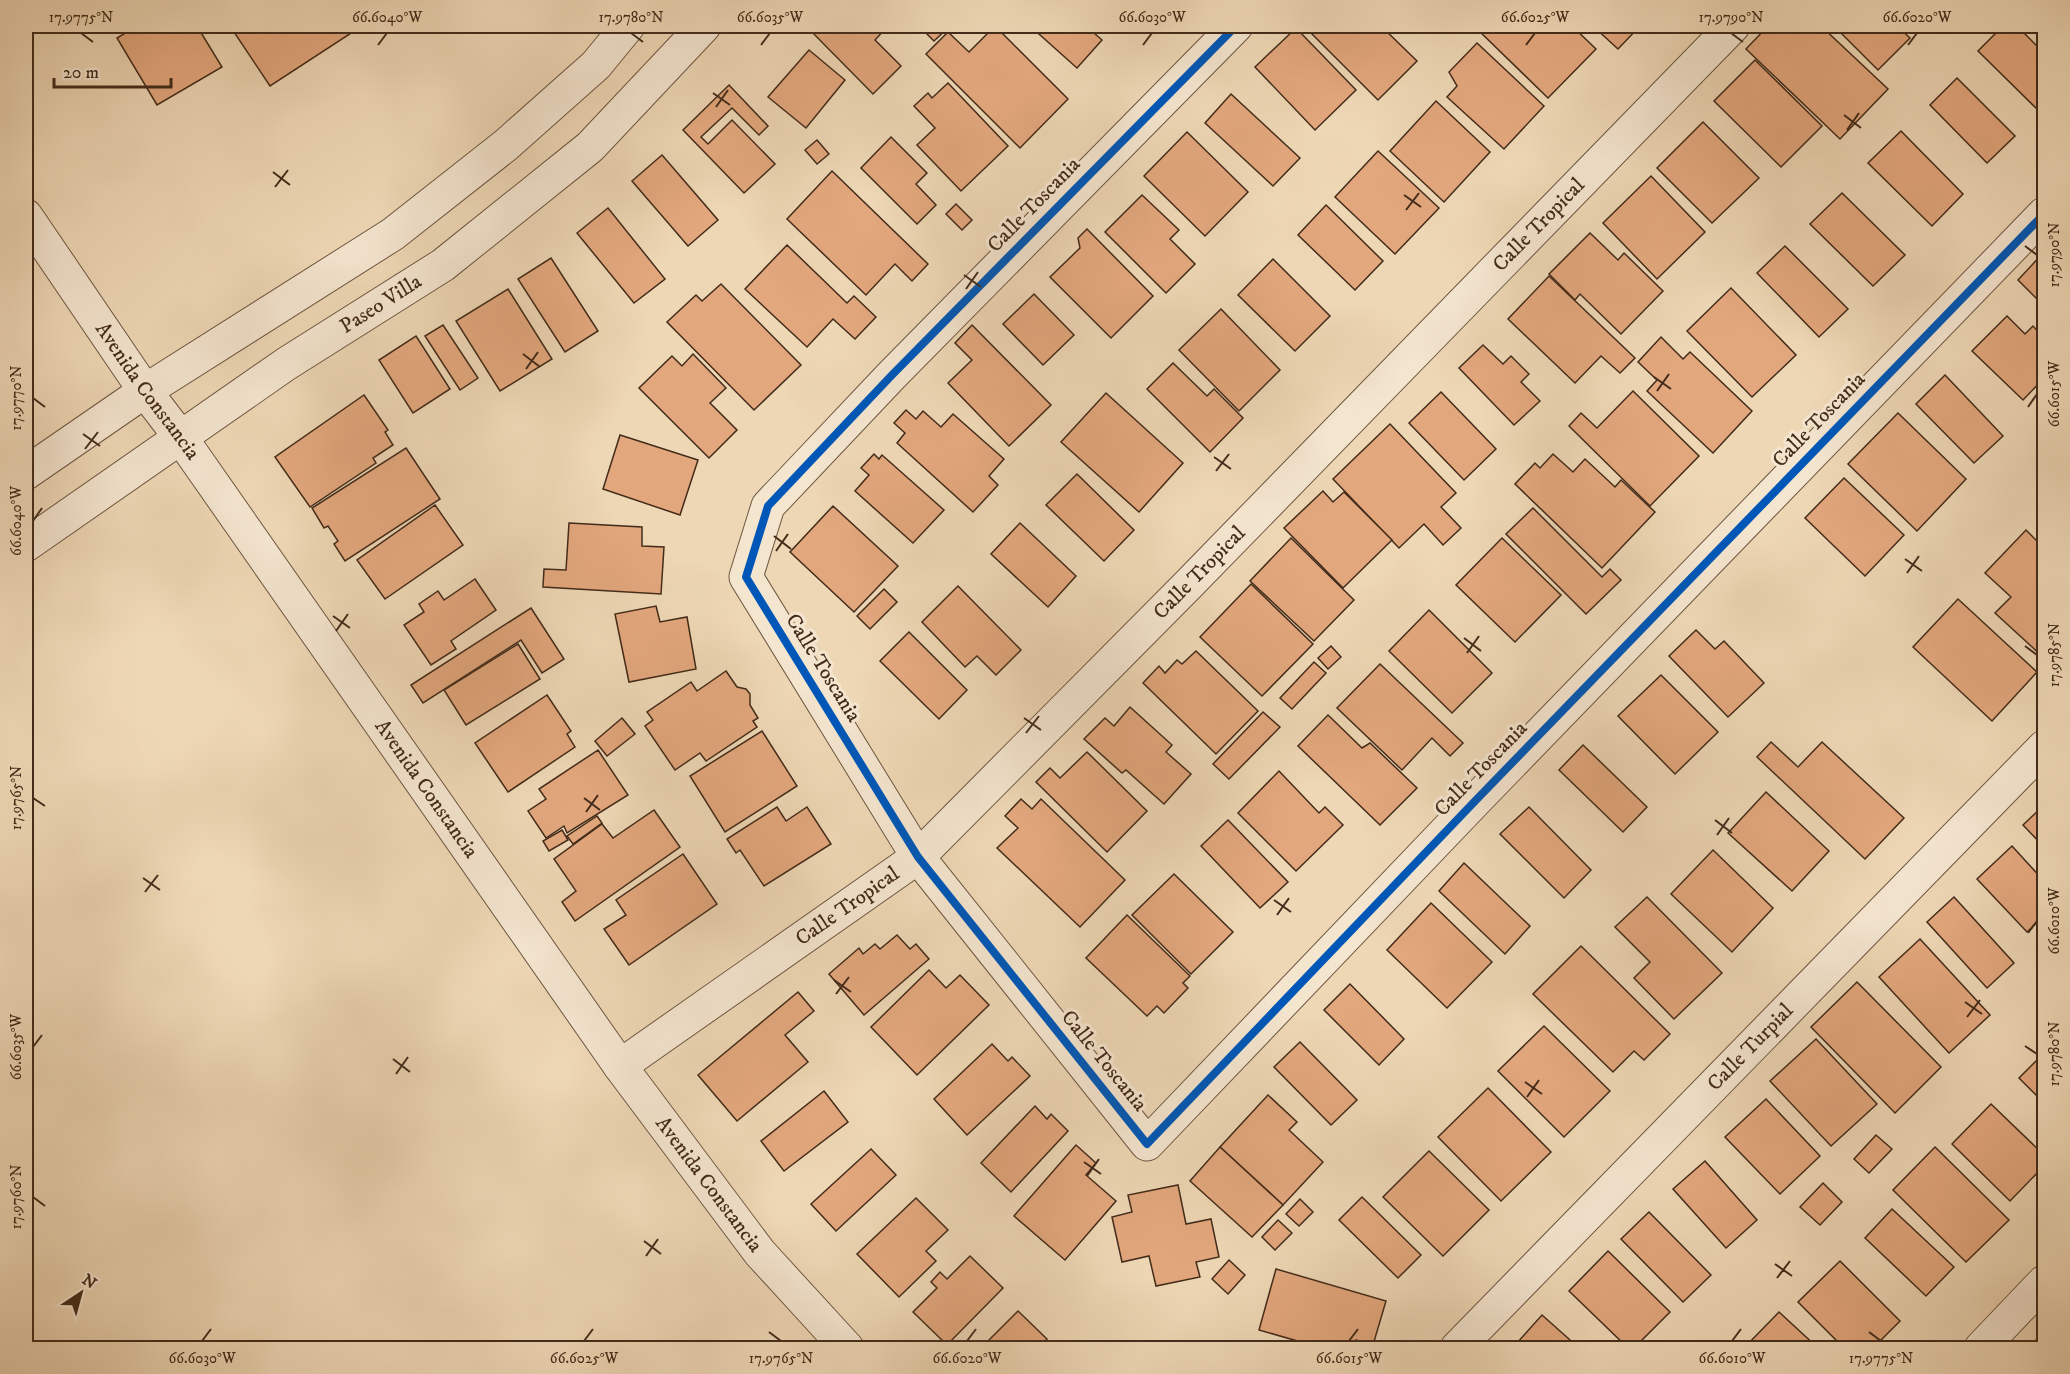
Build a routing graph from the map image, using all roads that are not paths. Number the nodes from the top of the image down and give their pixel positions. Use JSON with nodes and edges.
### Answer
{"nodes":[{"id":1,"x":628,"y":26,"type":"edge"},
{"id":2,"x":704,"y":26,"type":"edge"},
{"id":3,"x":1236,"y":26,"type":"edge"},
{"id":4,"x":1733,"y":26,"type":"edge"},
{"id":5,"x":2044,"y":214,"type":"edge"},
{"id":6,"x":26,"y":216,"type":"edge"},
{"id":7,"x":145,"y":390,"type":"junction"},
{"id":8,"x":181,"y":438,"type":"junction"},
{"id":9,"x":26,"y":473,"type":"edge"},
{"id":10,"x":26,"y":545,"type":"edge"},
{"id":11,"x":2044,"y":747,"type":"edge"},
{"id":12,"x":918,"y":857,"type":"junction"},
{"id":13,"x":620,"y":1066,"type":"junction"},
{"id":14,"x":2044,"y":1282,"type":"edge"},
{"id":15,"x":847,"y":1348,"type":"edge"},
{"id":16,"x":1457,"y":1348,"type":"edge"},
{"id":17,"x":1981,"y":1348,"type":"edge"}],
"edges":[{"from":1,"to":7,"type":"street"},
{"from":2,"to":8,"type":"street","name":"Paseo Villa"},
{"from":3,"to":12,"type":"street","name":"Calle Toscania"},
{"from":4,"to":12,"type":"street","name":"Calle Tropical"},
{"from":5,"to":12,"type":"street","name":"Calle Toscania"},
{"from":6,"to":7,"type":"street","name":"Avenida Constancia"},
{"from":7,"to":8,"type":"street","name":"Avenida Constancia"},
{"from":7,"to":9,"type":"street"},
{"from":8,"to":10,"type":"street","name":"Paseo Villa"},
{"from":8,"to":13,"type":"street","name":"Avenida Constancia"},
{"from":11,"to":16,"type":"street","name":"Calle Turpial"},
{"from":12,"to":13,"type":"street","name":"Calle Tropical"},
{"from":13,"to":15,"type":"street","name":"Avenida Constancia"},
{"from":14,"to":17,"type":"street"}]}
